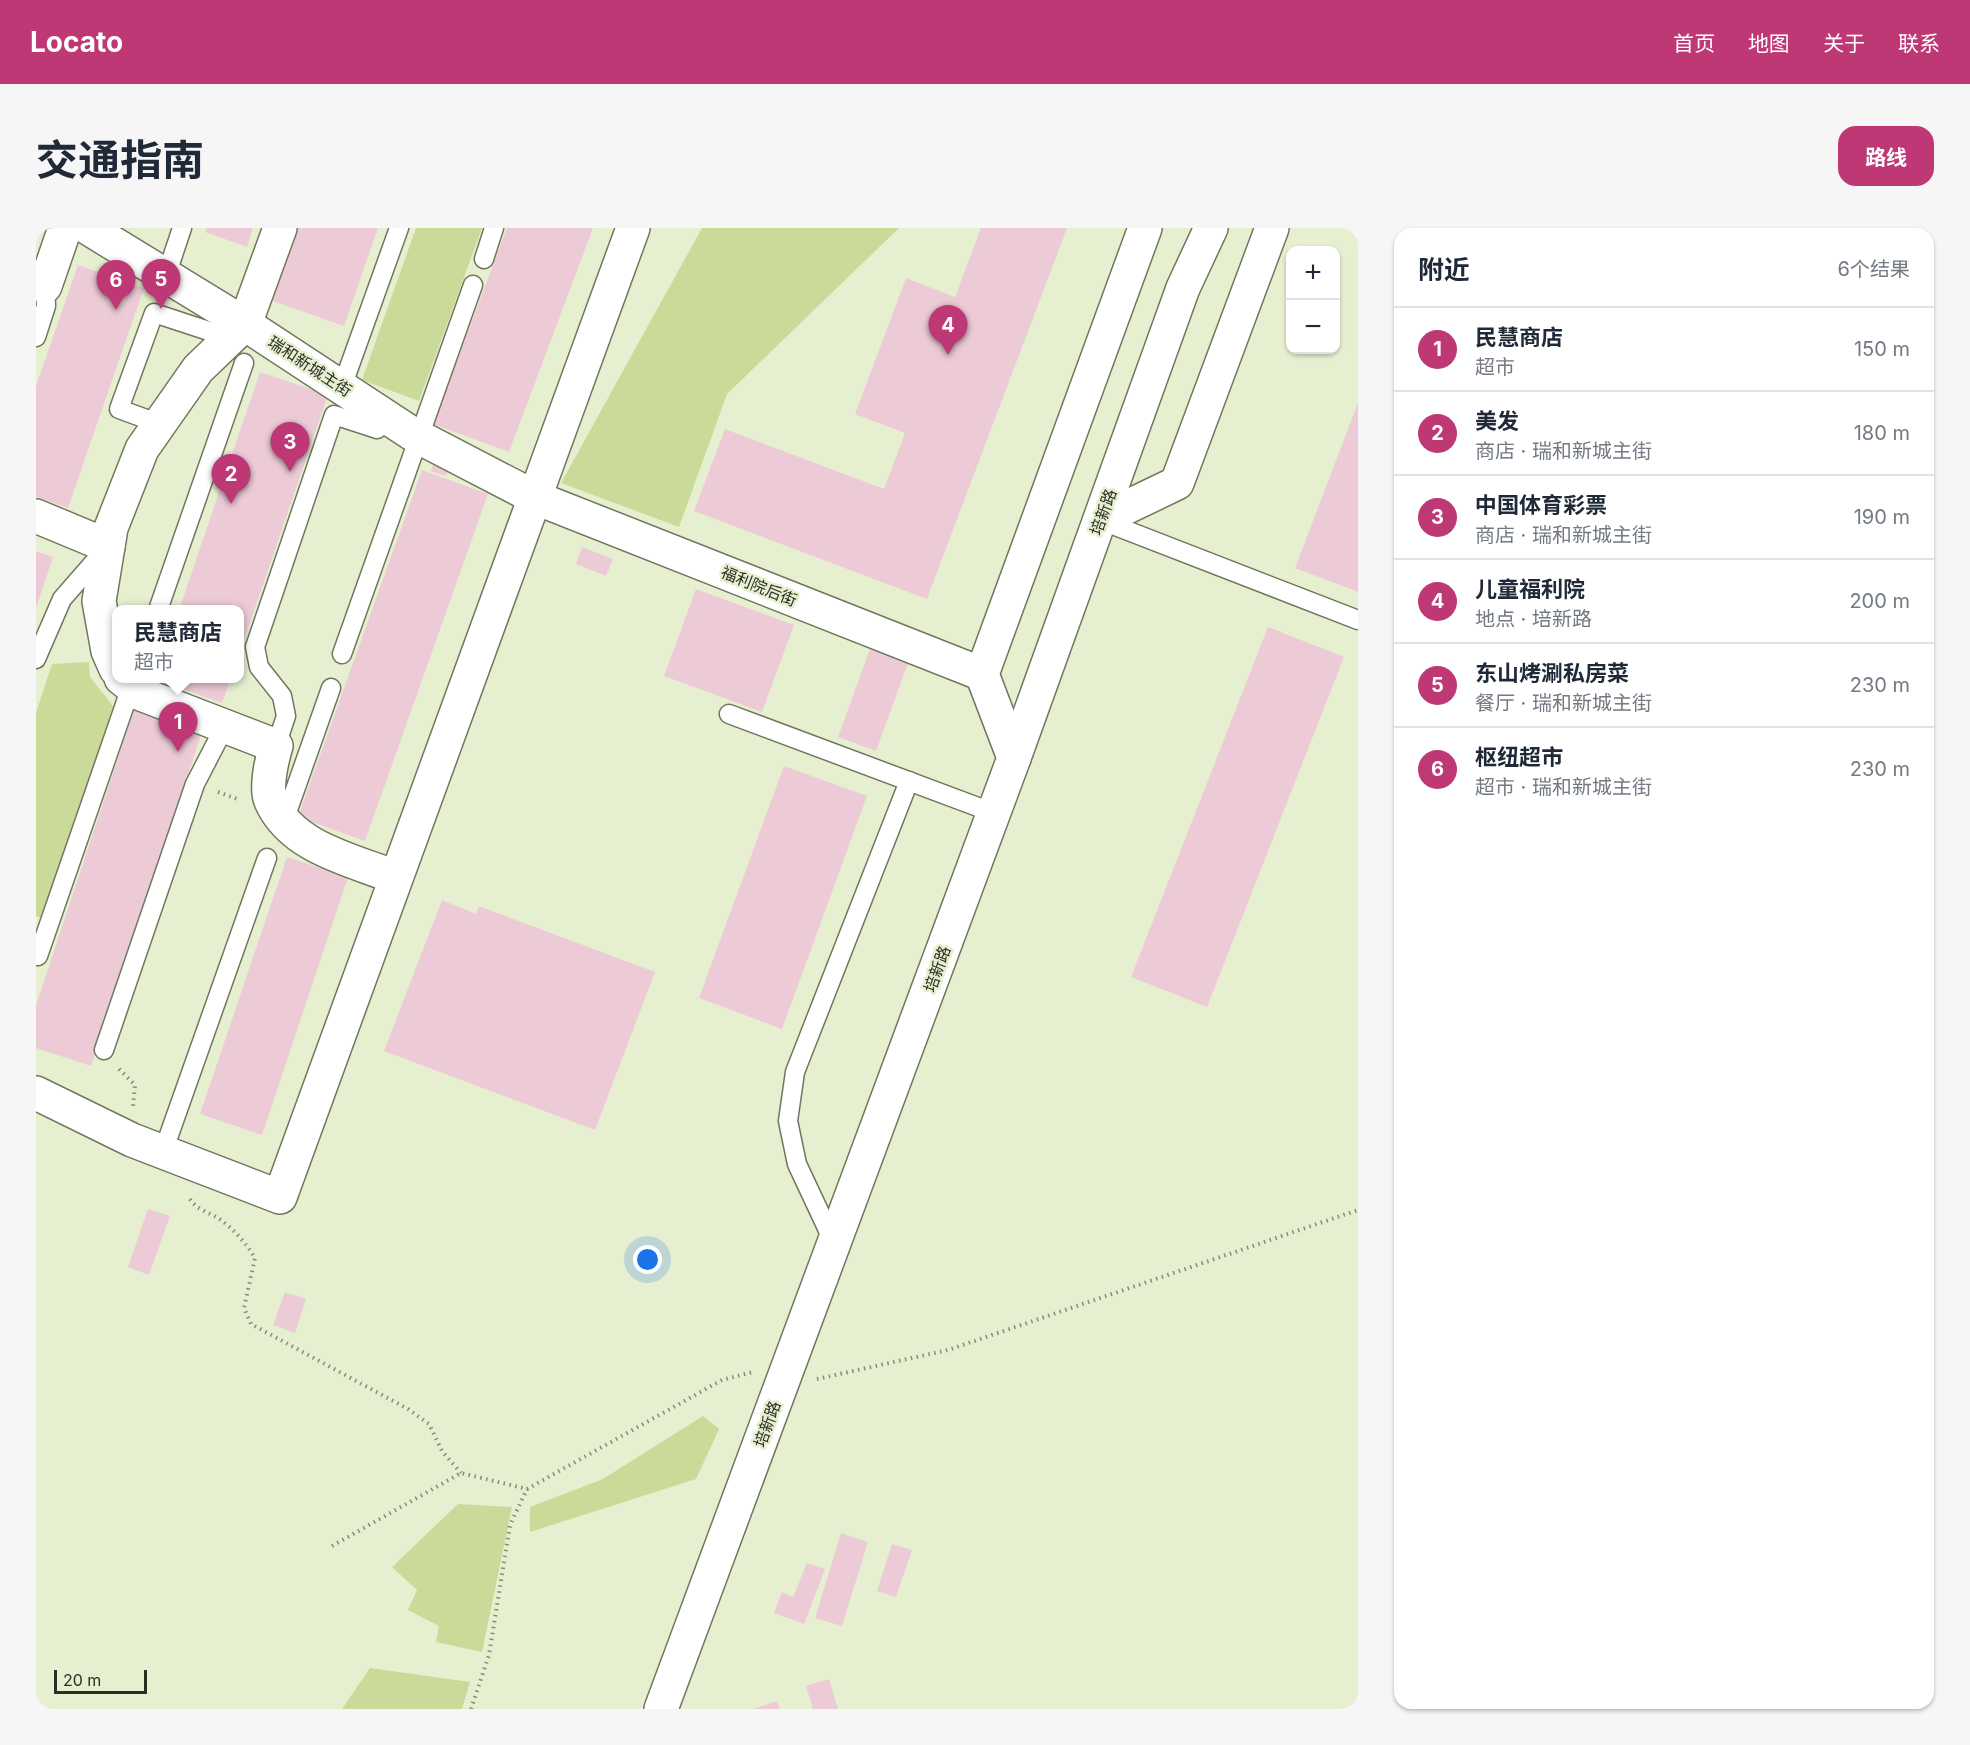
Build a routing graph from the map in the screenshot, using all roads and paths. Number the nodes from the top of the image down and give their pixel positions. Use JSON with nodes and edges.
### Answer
{"nodes":[{"id":1,"x":65,"y":228,"type":"edge"},
{"id":2,"x":88,"y":228,"type":"edge"},
{"id":3,"x":182,"y":228,"type":"edge"},
{"id":4,"x":280,"y":228,"type":"edge"},
{"id":5,"x":399,"y":228,"type":"edge"},
{"id":6,"x":494,"y":228,"type":"edge"},
{"id":7,"x":633,"y":228,"type":"edge"},
{"id":8,"x":1144,"y":228,"type":"edge"},
{"id":9,"x":1211,"y":228,"type":"edge"},
{"id":10,"x":1272,"y":228,"type":"edge"},
{"id":11,"x":483,"y":259,"type":"dead end"},
{"id":12,"x":166,"y":276,"type":"junction"},
{"id":13,"x":40,"y":284,"type":"edge"},
{"id":14,"x":473,"y":285,"type":"dead end"},
{"id":15,"x":36,"y":337,"type":"edge"},
{"id":16,"x":239,"y":342,"type":"junction"},
{"id":17,"x":342,"y":387,"type":"junction"},
{"id":18,"x":386,"y":417,"type":"junction"},
{"id":19,"x":160,"y":424,"type":"junction"},
{"id":20,"x":419,"y":437,"type":"junction"},
{"id":21,"x":536,"y":498,"type":"junction"},
{"id":22,"x":36,"y":516,"type":"edge"},
{"id":23,"x":1100,"y":520,"type":"junction"},
{"id":24,"x":108,"y":546,"type":"junction"},
{"id":25,"x":159,"y":605,"type":"edge"},
{"id":26,"x":1358,"y":620,"type":"edge"},
{"id":27,"x":111,"y":634,"type":"edge"},
{"id":28,"x":342,"y":654,"type":"dead end"},
{"id":29,"x":112,"y":658,"type":"edge"},
{"id":30,"x":36,"y":659,"type":"edge"},
{"id":31,"x":982,"y":674,"type":"junction"},
{"id":32,"x":121,"y":683,"type":"edge"},
{"id":33,"x":129,"y":683,"type":"edge"},
{"id":34,"x":331,"y":688,"type":"dead end"},
{"id":35,"x":729,"y":714,"type":"dead end"},
{"id":36,"x":225,"y":726,"type":"junction"},
{"id":37,"x":276,"y":746,"type":"junction"},
{"id":38,"x":1014,"y":758,"type":"junction"},
{"id":39,"x":909,"y":781,"type":"junction"},
{"id":40,"x":994,"y":813,"type":"junction"},
{"id":41,"x":284,"y":821,"type":"junction"},
{"id":42,"x":267,"y":858,"type":"dead end"},
{"id":43,"x":395,"y":877,"type":"junction"},
{"id":44,"x":38,"y":956,"type":"edge"},
{"id":45,"x":104,"y":1050,"type":"joint"},
{"id":46,"x":36,"y":1093,"type":"edge"},
{"id":47,"x":132,"y":1140,"type":"junction"},
{"id":48,"x":163,"y":1152,"type":"junction"},
{"id":49,"x":189,"y":1196,"type":"dead end"},
{"id":50,"x":1358,"y":1210,"type":"edge"},
{"id":51,"x":835,"y":1244,"type":"junction"},
{"id":52,"x":786,"y":1374,"type":"junction"},
{"id":53,"x":461,"y":1473,"type":"junction"},
{"id":54,"x":527,"y":1489,"type":"junction"},
{"id":55,"x":332,"y":1546,"type":"dead end"},
{"id":56,"x":471,"y":1709,"type":"edge"},
{"id":57,"x":661,"y":1709,"type":"edge"}],
"edges":[{"from":1,"to":13,"type":"main road"},
{"from":2,"to":12,"type":"main road","name":"瑞和新城主街"},
{"from":3,"to":12,"type":"lane"},
{"from":4,"to":16,"type":"main road"},
{"from":5,"to":17,"type":"lane"},
{"from":6,"to":11,"type":"lane"},
{"from":7,"to":21,"type":"main road"},
{"from":8,"to":31,"type":"main road"},
{"from":9,"to":23,"type":"main road","name":"培新路"},
{"from":10,"to":23,"type":"main road"},
{"from":12,"to":16,"type":"main road","name":"瑞和新城主街"},
{"from":13,"to":15,"type":"lane"},
{"from":14,"to":20,"type":"lane"},
{"from":16,"to":17,"type":"main road","name":"瑞和新城主街"},
{"from":16,"to":19,"type":"main road"},
{"from":16,"to":19,"type":"lane"},
{"from":16,"to":25,"type":"lane"},
{"from":17,"to":18,"type":"main road","name":"瑞和新城主街"},
{"from":18,"to":20,"type":"main road","name":"瑞和新城主街"},
{"from":18,"to":37,"type":"lane"},
{"from":19,"to":24,"type":"main road"},
{"from":20,"to":21,"type":"main road","name":"瑞和新城主街"},
{"from":20,"to":28,"type":"lane"},
{"from":21,"to":31,"type":"main road","name":"福利院后街"},
{"from":21,"to":43,"type":"main road"},
{"from":22,"to":24,"type":"main road"},
{"from":23,"to":26,"type":"lane"},
{"from":23,"to":38,"type":"main road","name":"培新路"},
{"from":24,"to":27,"type":"main road"},
{"from":24,"to":30,"type":"lane"},
{"from":27,"to":29,"type":"main road"},
{"from":31,"to":38,"type":"main road"},
{"from":32,"to":44,"type":"lane"},
{"from":33,"to":36,"type":"main road"},
{"from":34,"to":41,"type":"lane"},
{"from":35,"to":39,"type":"lane"},
{"from":36,"to":37,"type":"main road"},
{"from":36,"to":45,"type":"lane"},
{"from":37,"to":41,"type":"main road"},
{"from":38,"to":40,"type":"main road","name":"培新路"},
{"from":39,"to":40,"type":"lane"},
{"from":39,"to":51,"type":"lane"},
{"from":40,"to":51,"type":"main road","name":"培新路"},
{"from":41,"to":43,"type":"main road"},
{"from":42,"to":48,"type":"lane"},
{"from":43,"to":48,"type":"main road"},
{"from":45,"to":47,"type":"path"},
{"from":46,"to":47,"type":"main road"},
{"from":47,"to":48,"type":"main road"},
{"from":49,"to":53,"type":"path"},
{"from":50,"to":52,"type":"path"},
{"from":51,"to":52,"type":"main road","name":"培新路"},
{"from":52,"to":54,"type":"path"},
{"from":52,"to":57,"type":"main road","name":"培新路"},
{"from":53,"to":54,"type":"path"},
{"from":53,"to":55,"type":"path"},
{"from":54,"to":56,"type":"path"}]}
